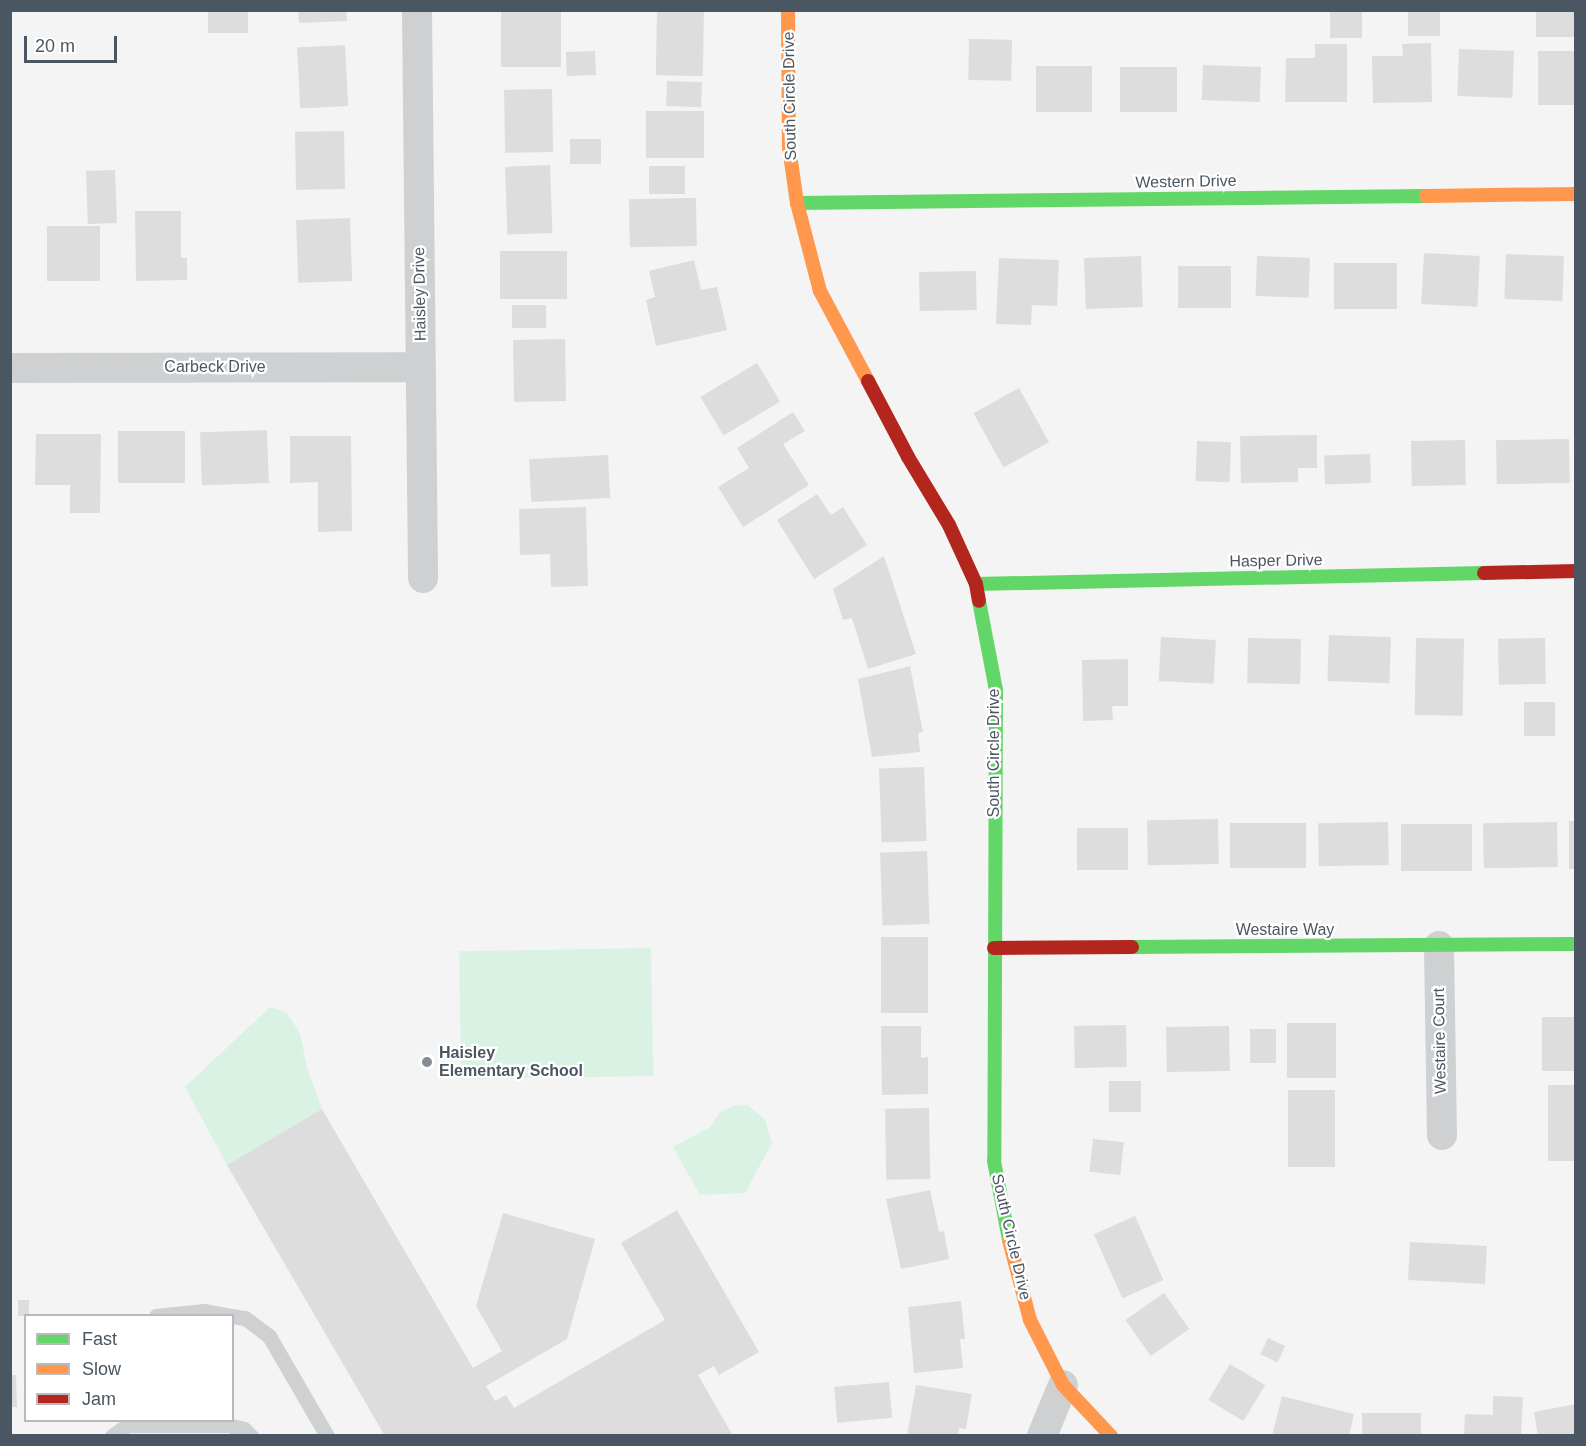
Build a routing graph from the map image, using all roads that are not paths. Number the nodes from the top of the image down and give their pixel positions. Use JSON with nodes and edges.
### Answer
{"nodes":[{"id":1,"x":417,"y":10,"type":"edge"},
{"id":2,"x":788,"y":10,"type":"edge"},
{"id":3,"x":1575,"y":194,"type":"edge"},
{"id":4,"x":797,"y":203,"type":"junction"},
{"id":5,"x":420,"y":367,"type":"junction"},
{"id":6,"x":10,"y":368,"type":"edge"},
{"id":7,"x":1575,"y":571,"type":"edge"},
{"id":8,"x":423,"y":578,"type":"dead end"},
{"id":9,"x":976,"y":585,"type":"junction"},
{"id":10,"x":1575,"y":944,"type":"edge"},
{"id":11,"x":1439,"y":946,"type":"junction"},
{"id":12,"x":994,"y":948,"type":"junction"},
{"id":13,"x":1442,"y":1135,"type":"dead end"},
{"id":14,"x":176,"y":1314,"type":"edge"},
{"id":15,"x":221,"y":1314,"type":"edge"},
{"id":16,"x":234,"y":1316,"type":"edge"},
{"id":17,"x":1063,"y":1384,"type":"junction"},
{"id":18,"x":112,"y":1436,"type":"edge"},
{"id":19,"x":251,"y":1436,"type":"edge"},
{"id":20,"x":327,"y":1436,"type":"edge"},
{"id":21,"x":1042,"y":1436,"type":"edge"},
{"id":22,"x":1111,"y":1436,"type":"edge"}],
"edges":[{"from":1,"to":5,"type":"street","name":"Haisley Drive"},
{"from":2,"to":4,"type":"street","name":"South Circle Drive"},
{"from":3,"to":4,"type":"street","name":"Western Drive"},
{"from":4,"to":9,"type":"street","name":"South Circle Drive"},
{"from":5,"to":6,"type":"street","name":"Carbeck Drive"},
{"from":5,"to":8,"type":"street","name":"Haisley Drive"},
{"from":7,"to":9,"type":"street","name":"Hasper Drive"},
{"from":9,"to":12,"type":"street","name":"South Circle Drive"},
{"from":10,"to":11,"type":"street","name":"Westaire Way"},
{"from":11,"to":12,"type":"street","name":"Westaire Way"},
{"from":11,"to":13,"type":"street","name":"Westaire Court"},
{"from":12,"to":17,"type":"street","name":"South Circle Drive"},
{"from":14,"to":15,"type":"lane"},
{"from":16,"to":20,"type":"lane"},
{"from":17,"to":21,"type":"street"},
{"from":17,"to":22,"type":"street","name":"South Circle Drive"},
{"from":18,"to":19,"type":"lane"}]}
